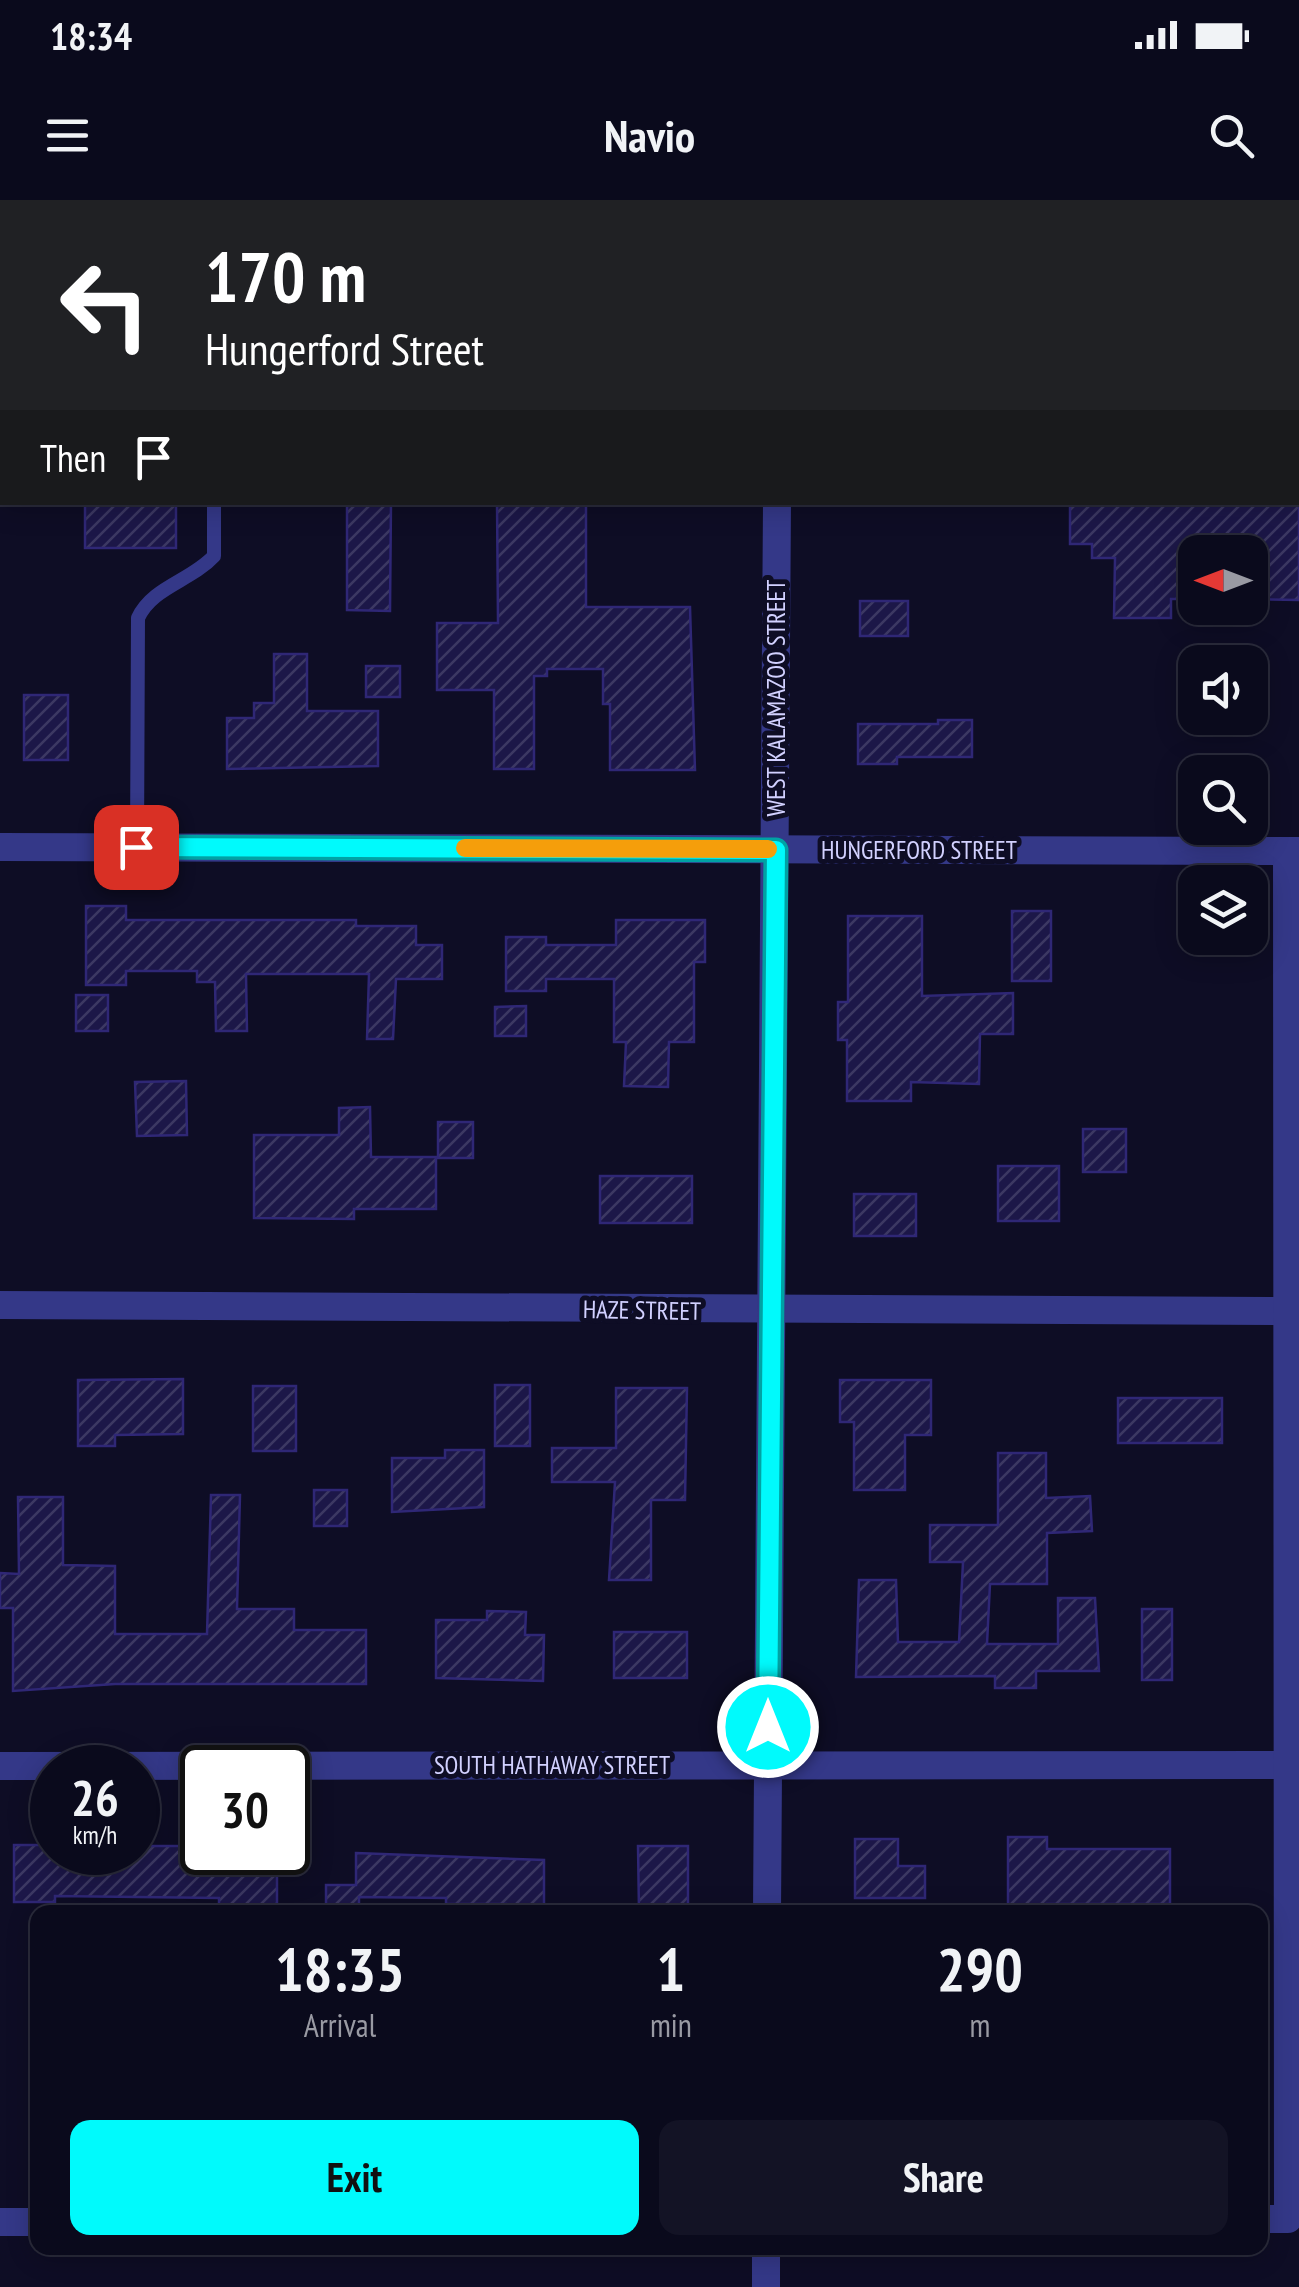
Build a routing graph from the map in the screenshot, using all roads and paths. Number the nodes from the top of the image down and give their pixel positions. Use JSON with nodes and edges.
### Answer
{"nodes":[{"id":1,"x":214,"y":505,"type":"edge"},
{"id":2,"x":777,"y":505,"type":"edge"},
{"id":3,"x":0,"y":847,"type":"edge"},
{"id":4,"x":136,"y":847,"type":"junction"},
{"id":5,"x":776,"y":850,"type":"junction"},
{"id":6,"x":1293,"y":851,"type":"edge"},
{"id":7,"x":0,"y":1304,"type":"edge"},
{"id":8,"x":1285,"y":1311,"type":"junction"},
{"id":9,"x":771,"y":1312,"type":"junction"},
{"id":10,"x":768,"y":1765,"type":"junction"},
{"id":11,"x":1285,"y":1765,"type":"junction"},
{"id":12,"x":0,"y":1766,"type":"edge"},
{"id":13,"x":767,"y":1905,"type":"edge"},
{"id":14,"x":1274,"y":2219,"type":"edge"},
{"id":15,"x":0,"y":2222,"type":"edge"},
{"id":16,"x":30,"y":2222,"type":"edge"},
{"id":17,"x":766,"y":2255,"type":"edge"},
{"id":18,"x":766,"y":2287,"type":"edge"}],
"edges":[{"from":1,"to":4,"type":"lane"},
{"from":2,"to":5,"type":"street","name":"WEST KALAMAZOO STREET"},
{"from":3,"to":4,"type":"street","name":"HUNGERFORD STREET"},
{"from":4,"to":5,"type":"street","name":"HUNGERFORD STREET"},
{"from":5,"to":6,"type":"street","name":"HUNGERFORD STREET"},
{"from":5,"to":9,"type":"street","name":"WEST KALAMAZOO STREET"},
{"from":6,"to":8,"type":"street"},
{"from":7,"to":9,"type":"street","name":"HAZE STREET"},
{"from":8,"to":9,"type":"street","name":"HAZE STREET"},
{"from":8,"to":11,"type":"street"},
{"from":9,"to":10,"type":"street","name":"WEST KALAMAZOO STREET"},
{"from":10,"to":11,"type":"street","name":"SOUTH HATHAWAY STREET"},
{"from":10,"to":12,"type":"street","name":"SOUTH HATHAWAY STREET"},
{"from":10,"to":13,"type":"street","name":"WEST KALAMAZOO STREET"},
{"from":11,"to":14,"type":"street"},
{"from":15,"to":16,"type":"street"},
{"from":17,"to":18,"type":"street"}]}
